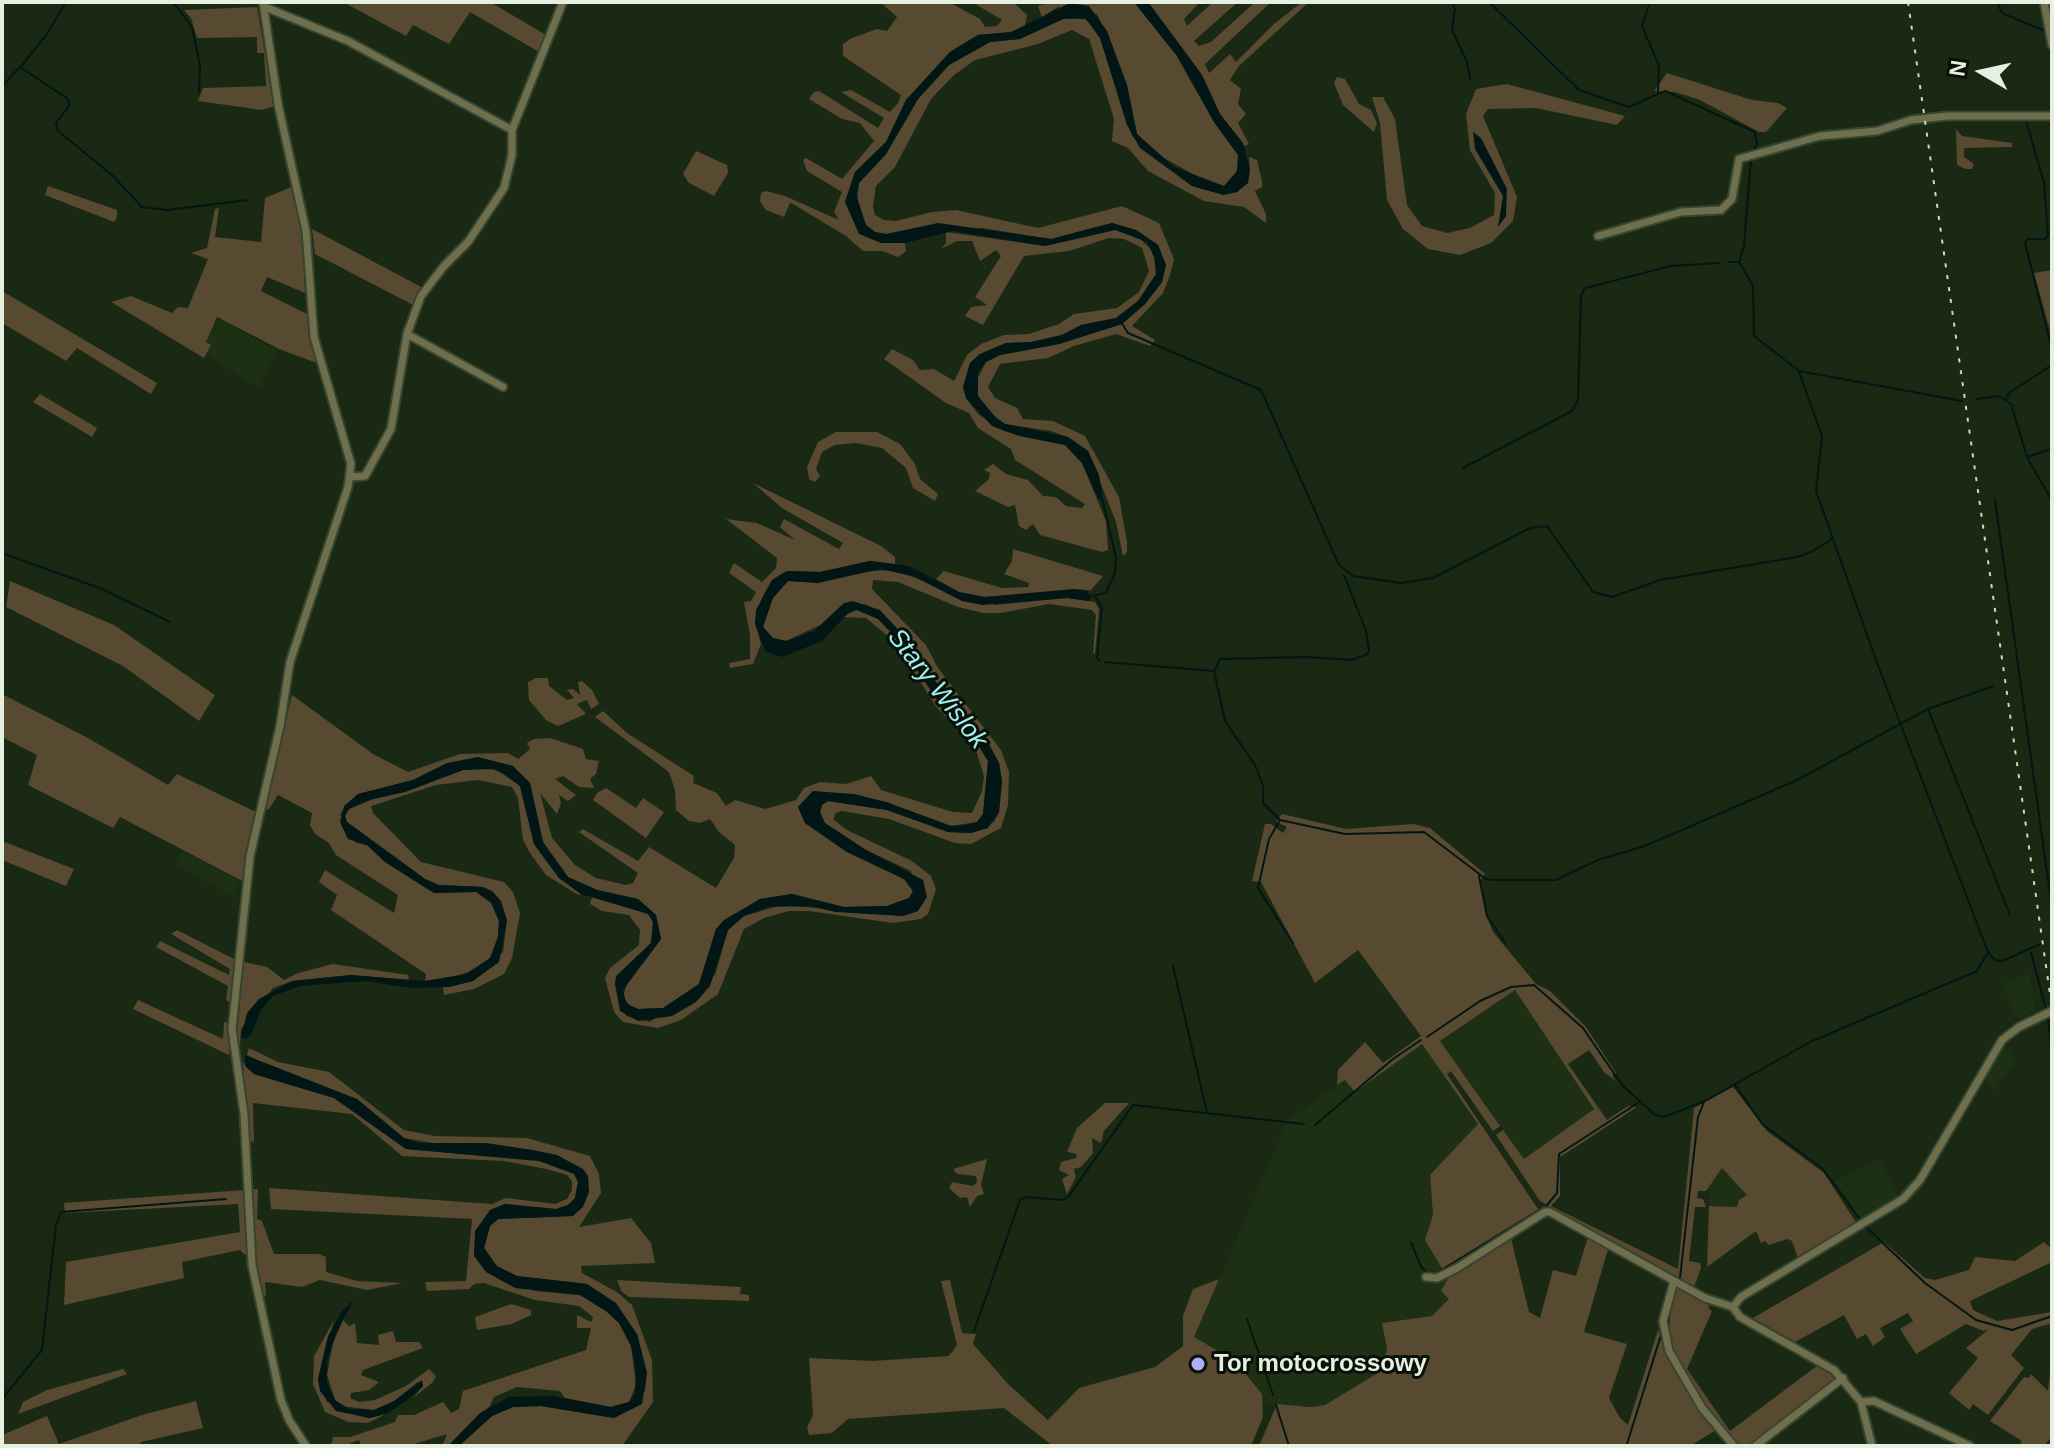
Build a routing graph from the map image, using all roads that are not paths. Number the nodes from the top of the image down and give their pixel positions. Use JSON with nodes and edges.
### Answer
{"nodes":[{"id":1,"x":563,"y":2,"type":"edge"},
{"id":2,"x":2044,"y":2,"type":"edge"},
{"id":3,"x":264,"y":4,"type":"edge"},
{"id":4,"x":2050,"y":32,"type":"edge"},
{"id":5,"x":2052,"y":45,"type":"edge"},
{"id":6,"x":2052,"y":116,"type":"edge"},
{"id":7,"x":512,"y":130,"type":"junction"},
{"id":8,"x":1598,"y":236,"type":"dead end"},
{"id":9,"x":407,"y":334,"type":"junction"},
{"id":10,"x":503,"y":387,"type":"dead end"},
{"id":11,"x":350,"y":477,"type":"junction"},
{"id":12,"x":2052,"y":1011,"type":"edge"},
{"id":13,"x":1426,"y":1277,"type":"dead end"},
{"id":14,"x":1674,"y":1281,"type":"junction"},
{"id":15,"x":1733,"y":1307,"type":"junction"},
{"id":16,"x":1843,"y":1378,"type":"junction"},
{"id":17,"x":1861,"y":1402,"type":"junction"},
{"id":18,"x":306,"y":1446,"type":"edge"},
{"id":19,"x":1734,"y":1446,"type":"edge"},
{"id":20,"x":1755,"y":1446,"type":"edge"},
{"id":21,"x":1872,"y":1446,"type":"edge"},
{"id":22,"x":1970,"y":1446,"type":"edge"}],
"edges":[{"from":1,"to":7,"type":"street"},
{"from":2,"to":4,"type":"street"},
{"from":3,"to":7,"type":"street"},
{"from":3,"to":11,"type":"street"},
{"from":4,"to":5,"type":"street"},
{"from":6,"to":8,"type":"street"},
{"from":7,"to":9,"type":"street"},
{"from":9,"to":10,"type":"street"},
{"from":9,"to":11,"type":"street"},
{"from":11,"to":18,"type":"street"},
{"from":12,"to":15,"type":"street"},
{"from":13,"to":14,"type":"street"},
{"from":14,"to":15,"type":"street"},
{"from":14,"to":19,"type":"street"},
{"from":15,"to":16,"type":"street"},
{"from":16,"to":17,"type":"street"},
{"from":16,"to":20,"type":"street"},
{"from":17,"to":21,"type":"street"},
{"from":17,"to":22,"type":"street"}]}
